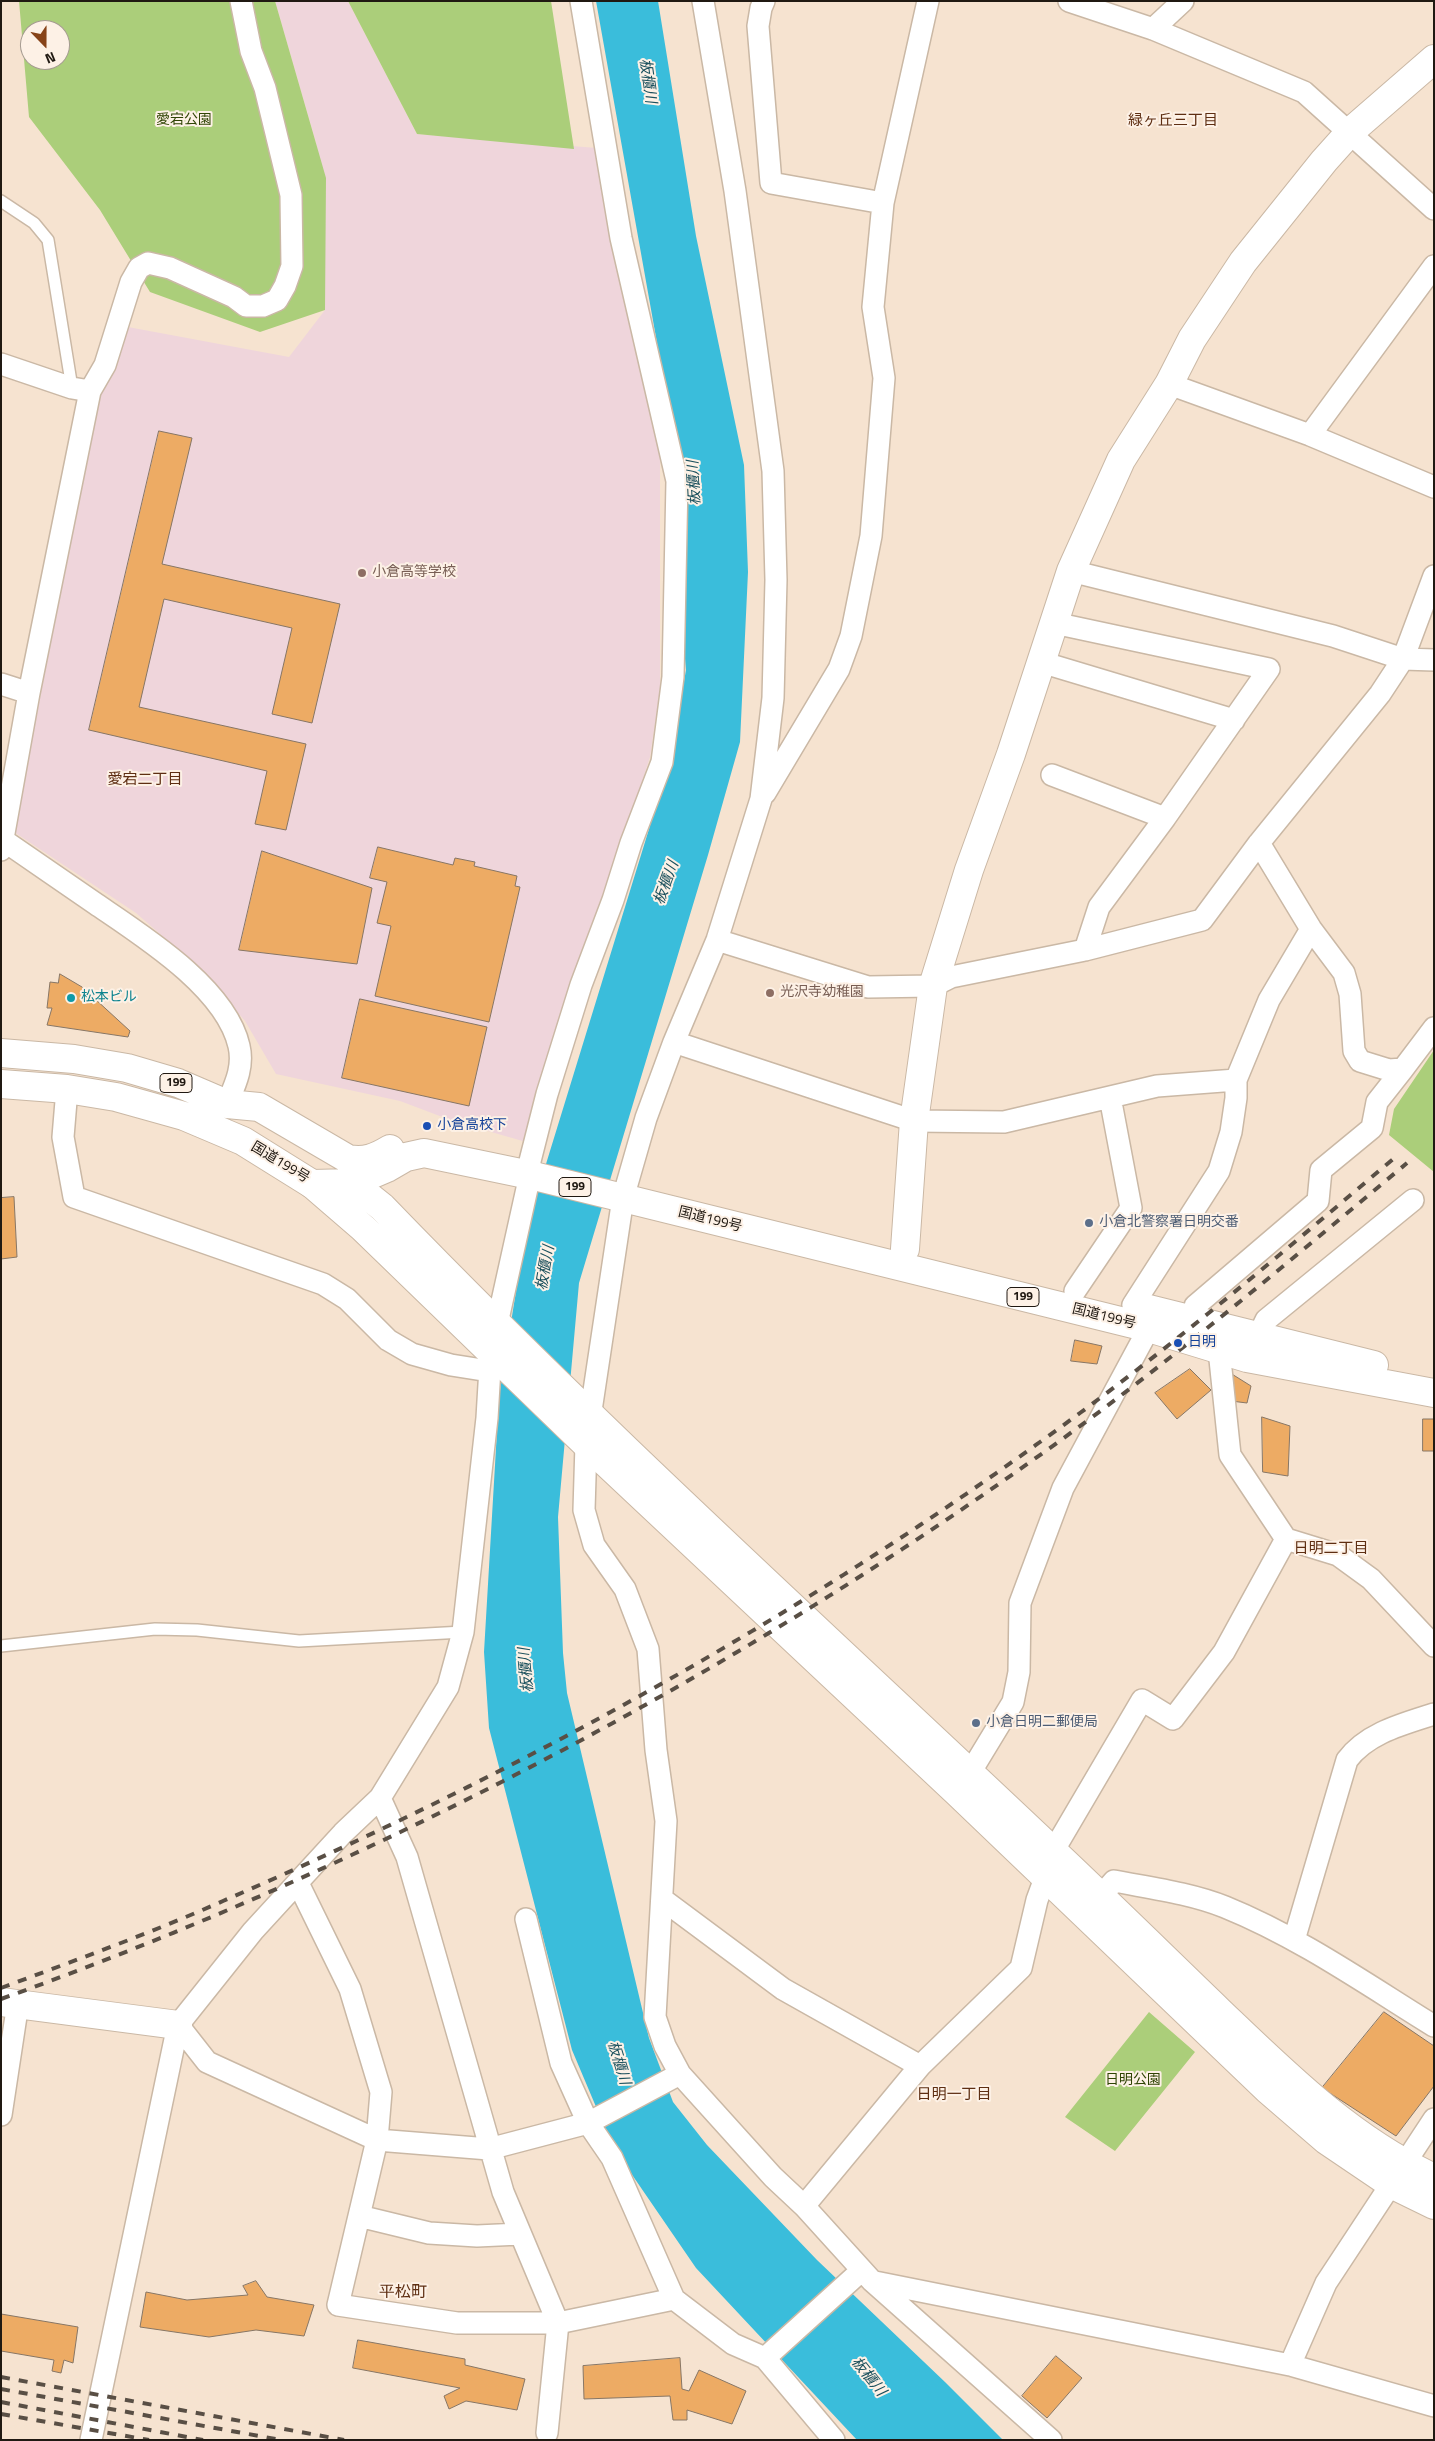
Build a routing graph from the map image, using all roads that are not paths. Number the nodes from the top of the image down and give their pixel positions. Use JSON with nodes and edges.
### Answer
{"nodes":[{"id":1,"x":241,"y":1,"type":"edge"},
{"id":2,"x":581,"y":1,"type":"edge"},
{"id":3,"x":704,"y":1,"type":"edge"},
{"id":4,"x":764,"y":1,"type":"edge"},
{"id":5,"x":928,"y":1,"type":"edge"},
{"id":6,"x":1070,"y":1,"type":"edge"},
{"id":7,"x":1183,"y":1,"type":"edge"},
{"id":8,"x":1153,"y":29,"type":"junction"},
{"id":9,"x":1434,"y":59,"type":"edge"},
{"id":10,"x":1350,"y":132,"type":"junction"},
{"id":11,"x":1,"y":201,"type":"edge"},
{"id":12,"x":883,"y":203,"type":"junction"},
{"id":13,"x":1434,"y":209,"type":"edge"},
{"id":14,"x":1434,"y":266,"type":"edge"},
{"id":15,"x":1,"y":364,"type":"edge"},
{"id":16,"x":1169,"y":384,"type":"junction"},
{"id":17,"x":81,"y":390,"type":"junction"},
{"id":18,"x":1310,"y":435,"type":"junction"},
{"id":19,"x":1434,"y":487,"type":"edge"},
{"id":20,"x":1071,"y":571,"type":"junction"},
{"id":21,"x":1434,"y":576,"type":"edge"},
{"id":22,"x":1054,"y":623,"type":"junction"},
{"id":23,"x":1403,"y":659,"type":"junction"},
{"id":24,"x":1434,"y":660,"type":"edge"},
{"id":25,"x":1041,"y":662,"type":"junction"},
{"id":26,"x":1,"y":684,"type":"edge"},
{"id":27,"x":29,"y":693,"type":"junction"},
{"id":28,"x":1234,"y":720,"type":"junction"},
{"id":29,"x":1052,"y":775,"type":"dead end"},
{"id":30,"x":761,"y":799,"type":"junction"},
{"id":31,"x":1165,"y":818,"type":"junction"},
{"id":32,"x":1259,"y":843,"type":"junction"},
{"id":33,"x":2,"y":845,"type":"edge"},
{"id":34,"x":1311,"y":929,"type":"junction"},
{"id":35,"x":717,"y":940,"type":"junction"},
{"id":36,"x":1084,"y":950,"type":"junction"},
{"id":37,"x":933,"y":986,"type":"junction"},
{"id":38,"x":1434,"y":1028,"type":"edge"},
{"id":39,"x":674,"y":1042,"type":"junction"},
{"id":40,"x":1,"y":1053,"type":"edge"},
{"id":41,"x":1403,"y":1069,"type":"junction"},
{"id":42,"x":1236,"y":1080,"type":"junction"},
{"id":43,"x":1,"y":1084,"type":"edge"},
{"id":44,"x":67,"y":1089,"type":"junction"},
{"id":45,"x":1110,"y":1097,"type":"junction"},
{"id":46,"x":227,"y":1104,"type":"junction"},
{"id":47,"x":914,"y":1121,"type":"junction"},
{"id":48,"x":381,"y":1163,"type":"junction"},
{"id":49,"x":535,"y":1169,"type":"junction"},
{"id":50,"x":352,"y":1183,"type":"junction"},
{"id":51,"x":312,"y":1184,"type":"junction"},
{"id":52,"x":620,"y":1190,"type":"junction"},
{"id":53,"x":1413,"y":1200,"type":"dead end"},
{"id":54,"x":382,"y":1207,"type":"junction"},
{"id":55,"x":363,"y":1228,"type":"junction"},
{"id":56,"x":905,"y":1249,"type":"junction"},
{"id":57,"x":1075,"y":1291,"type":"junction"},
{"id":58,"x":1133,"y":1305,"type":"junction"},
{"id":59,"x":1195,"y":1306,"type":"dead end"},
{"id":60,"x":1150,"y":1328,"type":"junction"},
{"id":61,"x":496,"y":1346,"type":"junction"},
{"id":62,"x":1253,"y":1347,"type":"junction"},
{"id":63,"x":1219,"y":1350,"type":"junction"},
{"id":64,"x":1434,"y":1377,"type":"edge"},
{"id":65,"x":1434,"y":1393,"type":"edge"},
{"id":66,"x":581,"y":1423,"type":"junction"},
{"id":67,"x":1286,"y":1539,"type":"junction"},
{"id":68,"x":462,"y":1632,"type":"junction"},
{"id":69,"x":1,"y":1646,"type":"edge"},
{"id":70,"x":1434,"y":1646,"type":"edge"},
{"id":71,"x":1434,"y":1714,"type":"edge"},
{"id":72,"x":964,"y":1784,"type":"junction"},
{"id":73,"x":380,"y":1798,"type":"junction"},
{"id":74,"x":1051,"y":1865,"type":"junction"},
{"id":75,"x":298,"y":1882,"type":"junction"},
{"id":76,"x":1100,"y":1897,"type":"junction"},
{"id":77,"x":662,"y":1899,"type":"junction"},
{"id":78,"x":526,"y":1919,"type":"dead end"},
{"id":79,"x":1294,"y":1940,"type":"junction"},
{"id":80,"x":10,"y":2002,"type":"edge"},
{"id":81,"x":178,"y":2025,"type":"junction"},
{"id":82,"x":1434,"y":2026,"type":"edge"},
{"id":83,"x":920,"y":2066,"type":"junction"},
{"id":84,"x":673,"y":2077,"type":"junction"},
{"id":85,"x":1,"y":2115,"type":"edge"},
{"id":86,"x":1434,"y":2119,"type":"edge"},
{"id":87,"x":591,"y":2121,"type":"junction"},
{"id":88,"x":376,"y":2140,"type":"junction"},
{"id":89,"x":490,"y":2149,"type":"junction"},
{"id":90,"x":1398,"y":2174,"type":"junction"},
{"id":91,"x":1434,"y":2178,"type":"edge"},
{"id":92,"x":1434,"y":2205,"type":"edge"},
{"id":93,"x":804,"y":2206,"type":"junction"},
{"id":94,"x":359,"y":2216,"type":"junction"},
{"id":95,"x":520,"y":2234,"type":"junction"},
{"id":96,"x":861,"y":2279,"type":"junction"},
{"id":97,"x":674,"y":2299,"type":"junction"},
{"id":98,"x":558,"y":2323,"type":"junction"},
{"id":99,"x":769,"y":2355,"type":"junction"},
{"id":100,"x":1290,"y":2365,"type":"junction"},
{"id":101,"x":1434,"y":2406,"type":"edge"},
{"id":102,"x":547,"y":2432,"type":"dead end"},
{"id":103,"x":91,"y":2440,"type":"edge"},
{"id":104,"x":834,"y":2440,"type":"edge"},
{"id":105,"x":1051,"y":2440,"type":"edge"}],
"edges":[{"from":1,"to":17,"type":"street"},
{"from":2,"to":49,"type":"street"},
{"from":3,"to":30,"type":"street"},
{"from":4,"to":12,"type":"street"},
{"from":5,"to":12,"type":"street"},
{"from":6,"to":8,"type":"street"},
{"from":7,"to":8,"type":"street"},
{"from":8,"to":10,"type":"street"},
{"from":9,"to":10,"type":"main road"},
{"from":10,"to":13,"type":"street"},
{"from":10,"to":16,"type":"main road"},
{"from":11,"to":17,"type":"lane"},
{"from":12,"to":30,"type":"street"},
{"from":14,"to":18,"type":"street"},
{"from":15,"to":17,"type":"street"},
{"from":16,"to":18,"type":"street"},
{"from":16,"to":20,"type":"main road"},
{"from":17,"to":27,"type":"street"},
{"from":18,"to":19,"type":"street"},
{"from":20,"to":22,"type":"main road"},
{"from":20,"to":23,"type":"street"},
{"from":21,"to":23,"type":"street"},
{"from":22,"to":25,"type":"main road"},
{"from":22,"to":28,"type":"street"},
{"from":23,"to":24,"type":"street"},
{"from":23,"to":32,"type":"street"},
{"from":25,"to":28,"type":"street"},
{"from":25,"to":37,"type":"main road"},
{"from":26,"to":27,"type":"street"},
{"from":27,"to":33,"type":"street"},
{"from":28,"to":31,"type":"street"},
{"from":29,"to":31,"type":"street"},
{"from":30,"to":35,"type":"street"},
{"from":31,"to":36,"type":"street"},
{"from":32,"to":34,"type":"street"},
{"from":32,"to":36,"type":"street"},
{"from":33,"to":46,"type":"street"},
{"from":34,"to":41,"type":"street"},
{"from":34,"to":42,"type":"street"},
{"from":35,"to":37,"type":"street"},
{"from":35,"to":39,"type":"street"},
{"from":36,"to":37,"type":"street"},
{"from":37,"to":47,"type":"main road"},
{"from":38,"to":41,"type":"street"},
{"from":39,"to":47,"type":"street"},
{"from":39,"to":52,"type":"street"},
{"from":40,"to":46,"type":"main road","name":"国道199号","number":"199"},
{"from":41,"to":59,"type":"street"},
{"from":42,"to":45,"type":"street"},
{"from":42,"to":58,"type":"street"},
{"from":43,"to":44,"type":"main road","name":"国道199号","number":"199"},
{"from":44,"to":51,"type":"main road","name":"国道199号","number":"199"},
{"from":44,"to":61,"type":"street"},
{"from":45,"to":47,"type":"street"},
{"from":45,"to":57,"type":"street"},
{"from":46,"to":48,"type":"main road","name":"国道199号","number":"199"},
{"from":46,"to":50,"type":"main road"},
{"from":47,"to":56,"type":"main road"},
{"from":48,"to":49,"type":"main road","name":"国道199号","number":"199"},
{"from":48,"to":50,"type":"main road","name":"国道199号","number":"199"},
{"from":48,"to":54,"type":"main road"},
{"from":49,"to":52,"type":"main road","name":"国道199号","number":"199"},
{"from":49,"to":61,"type":"street"},
{"from":50,"to":51,"type":"main road","name":"国道199号","number":"199"},
{"from":50,"to":54,"type":"main road"},
{"from":50,"to":55,"type":"main road"},
{"from":51,"to":55,"type":"main road"},
{"from":52,"to":56,"type":"main road","name":"国道199号","number":"199"},
{"from":52,"to":60,"type":"main road","name":"国道199号","number":"199"},
{"from":52,"to":66,"type":"street"},
{"from":53,"to":62,"type":"street"},
{"from":54,"to":61,"type":"main road"},
{"from":55,"to":61,"type":"main road"},
{"from":56,"to":57,"type":"main road","name":"国道199号","number":"199"},
{"from":57,"to":58,"type":"main road","name":"国道199号","number":"199"},
{"from":58,"to":60,"type":"street"},
{"from":58,"to":62,"type":"main road","name":"国道199号","number":"199"},
{"from":60,"to":63,"type":"main road","name":"国道199号","number":"199"},
{"from":60,"to":72,"type":"street"},
{"from":61,"to":66,"type":"main road"},
{"from":61,"to":68,"type":"street"},
{"from":62,"to":63,"type":"main road","name":"国道199号","number":"199"},
{"from":62,"to":64,"type":"main road","name":"国道199号","number":"199"},
{"from":62,"to":65,"type":"main road","name":"国道199号","number":"199"},
{"from":63,"to":67,"type":"street"},
{"from":66,"to":72,"type":"main road"},
{"from":66,"to":77,"type":"street"},
{"from":67,"to":70,"type":"street"},
{"from":67,"to":74,"type":"street"},
{"from":68,"to":69,"type":"lane"},
{"from":68,"to":73,"type":"street"},
{"from":71,"to":79,"type":"street"},
{"from":72,"to":74,"type":"main road"},
{"from":73,"to":75,"type":"street"},
{"from":73,"to":89,"type":"street"},
{"from":74,"to":76,"type":"main road"},
{"from":74,"to":83,"type":"street"},
{"from":74,"to":90,"type":"main road"},
{"from":75,"to":81,"type":"street"},
{"from":75,"to":88,"type":"street"},
{"from":76,"to":79,"type":"street"},
{"from":76,"to":90,"type":"main road"},
{"from":77,"to":83,"type":"street"},
{"from":77,"to":84,"type":"street"},
{"from":78,"to":87,"type":"street"},
{"from":79,"to":82,"type":"street"},
{"from":80,"to":81,"type":"main road"},
{"from":80,"to":85,"type":"street"},
{"from":81,"to":88,"type":"street"},
{"from":81,"to":103,"type":"street"},
{"from":83,"to":93,"type":"street"},
{"from":84,"to":87,"type":"street"},
{"from":84,"to":93,"type":"street"},
{"from":86,"to":90,"type":"street"},
{"from":87,"to":89,"type":"street"},
{"from":87,"to":97,"type":"street"},
{"from":88,"to":89,"type":"street"},
{"from":88,"to":94,"type":"street"},
{"from":89,"to":95,"type":"street"},
{"from":90,"to":91,"type":"main road"},
{"from":90,"to":92,"type":"main road"},
{"from":90,"to":100,"type":"street"},
{"from":93,"to":96,"type":"street"},
{"from":94,"to":95,"type":"street"},
{"from":94,"to":98,"type":"street"},
{"from":95,"to":98,"type":"street"},
{"from":96,"to":99,"type":"street"},
{"from":96,"to":100,"type":"street"},
{"from":96,"to":105,"type":"street"},
{"from":97,"to":98,"type":"street"},
{"from":97,"to":99,"type":"street"},
{"from":98,"to":102,"type":"street"},
{"from":99,"to":104,"type":"street"},
{"from":100,"to":101,"type":"street"}]}
